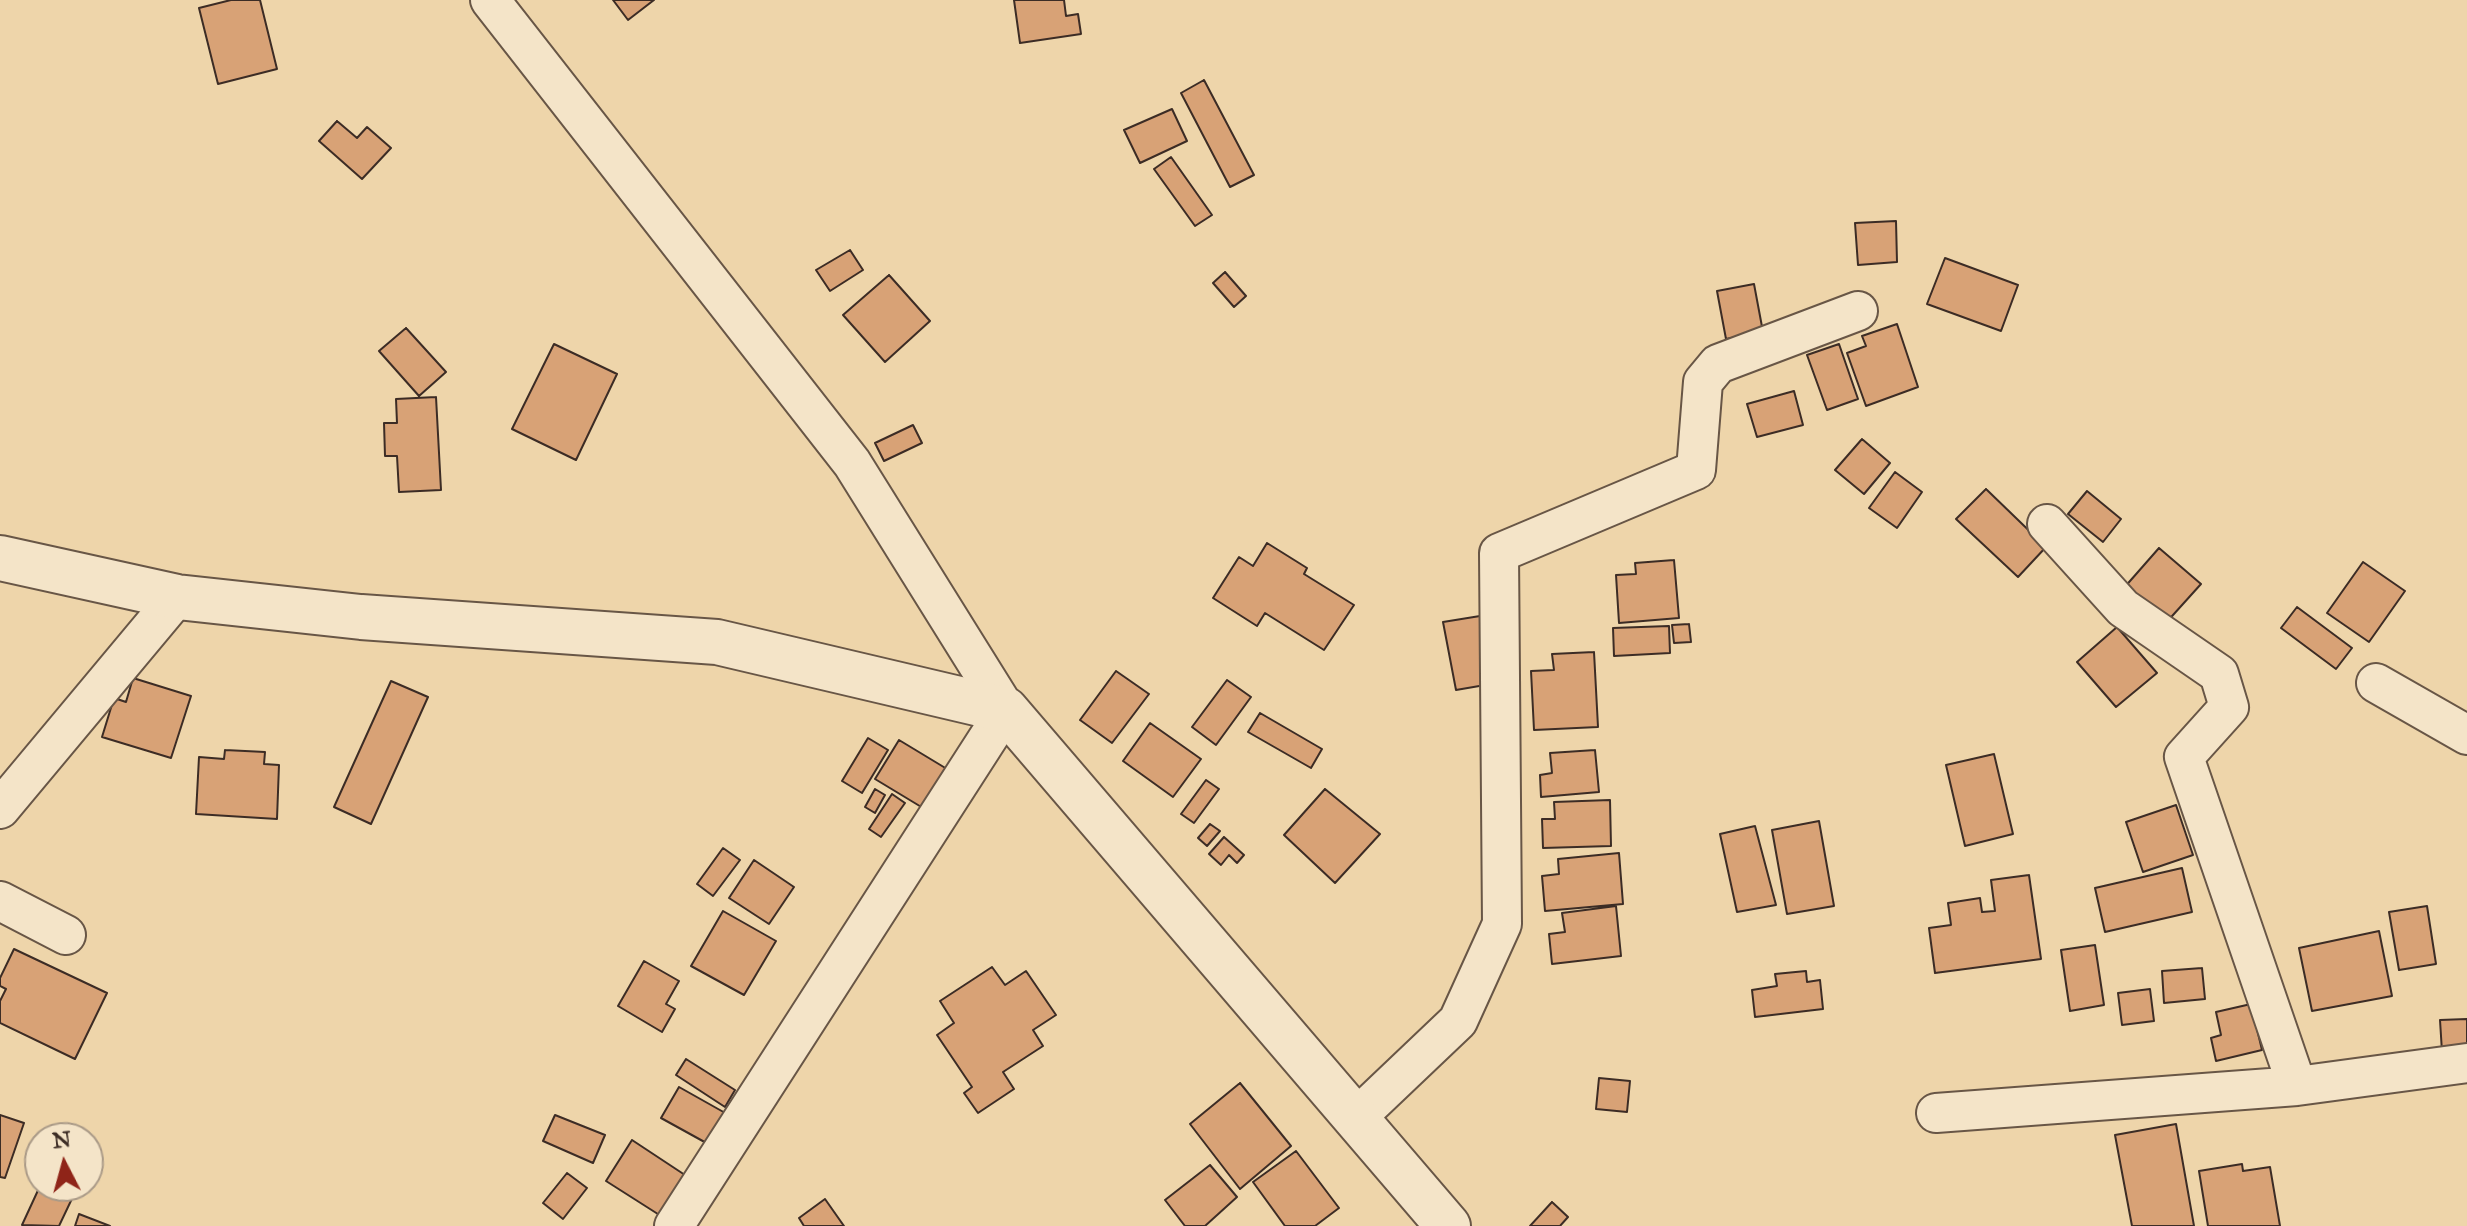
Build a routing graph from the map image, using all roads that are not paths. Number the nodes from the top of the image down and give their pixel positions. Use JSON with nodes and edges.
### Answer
{"nodes":[{"id":1,"x":490,"y":0,"type":"edge"},
{"id":2,"x":1858,"y":311,"type":"dead end"},
{"id":3,"x":2047,"y":524,"type":"dead end"},
{"id":4,"x":0,"y":558,"type":"edge"},
{"id":5,"x":177,"y":597,"type":"junction"},
{"id":6,"x":2376,"y":683,"type":"dead end"},
{"id":7,"x":1006,"y":710,"type":"junction"},
{"id":8,"x":2467,"y":735,"type":"edge"},
{"id":9,"x":0,"y":809,"type":"edge"},
{"id":10,"x":0,"y":901,"type":"edge"},
{"id":11,"x":66,"y":935,"type":"dead end"},
{"id":12,"x":2467,"y":1063,"type":"edge"},
{"id":13,"x":2297,"y":1086,"type":"junction"},
{"id":14,"x":1936,"y":1113,"type":"dead end"},
{"id":15,"x":1356,"y":1118,"type":"junction"},
{"id":16,"x":674,"y":1226,"type":"edge"},
{"id":17,"x":1448,"y":1226,"type":"edge"}],
"edges":[{"from":1,"to":7,"type":"street"},
{"from":2,"to":15,"type":"street"},
{"from":3,"to":13,"type":"street"},
{"from":4,"to":5,"type":"street"},
{"from":5,"to":7,"type":"street"},
{"from":5,"to":9,"type":"street"},
{"from":6,"to":8,"type":"street"},
{"from":7,"to":15,"type":"street"},
{"from":7,"to":16,"type":"street"},
{"from":10,"to":11,"type":"street"},
{"from":12,"to":13,"type":"street"},
{"from":13,"to":14,"type":"street"},
{"from":15,"to":17,"type":"street"}]}
